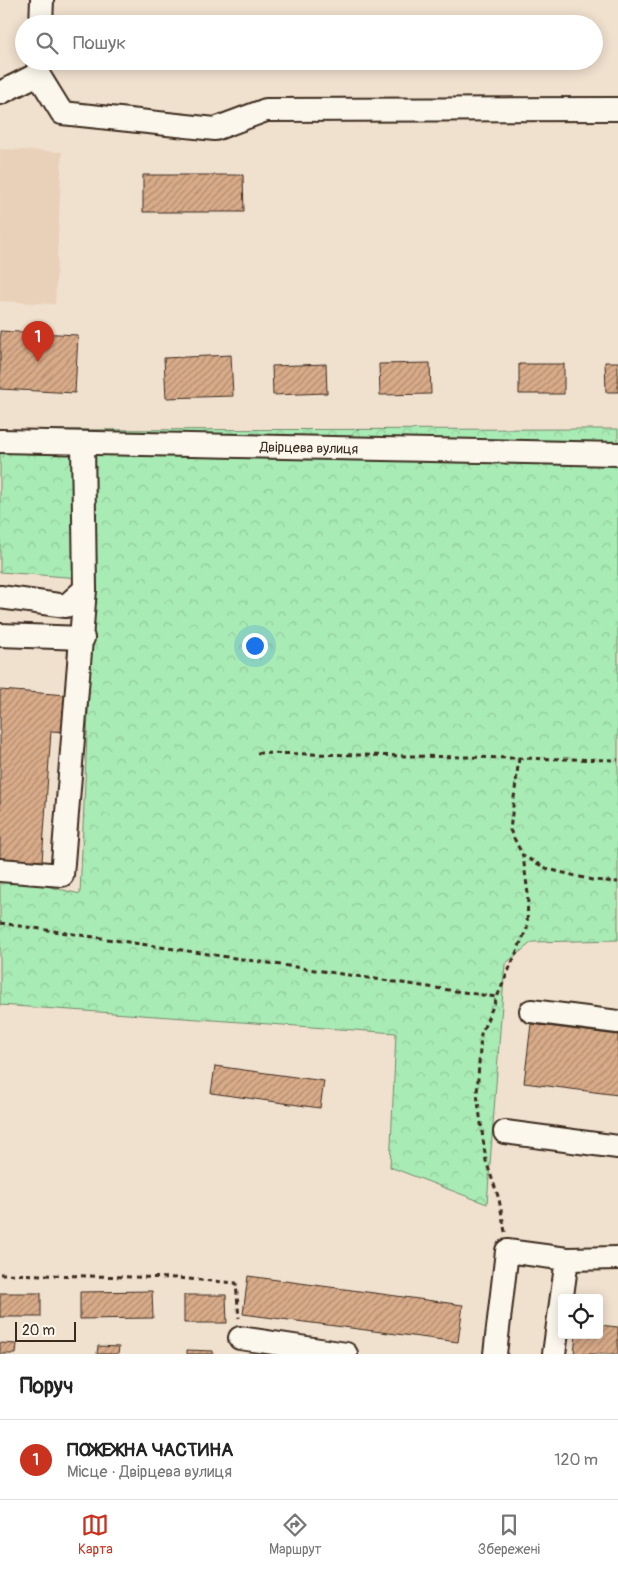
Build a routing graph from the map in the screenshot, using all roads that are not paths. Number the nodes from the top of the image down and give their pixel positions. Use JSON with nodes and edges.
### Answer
{"nodes":[{"id":1,"x":42,"y":0,"type":"edge"},
{"id":2,"x":41,"y":15,"type":"edge"},
{"id":3,"x":35,"y":70,"type":"edge"},
{"id":4,"x":39,"y":70,"type":"edge"},
{"id":5,"x":0,"y":93,"type":"edge"},
{"id":6,"x":618,"y":109,"type":"edge"},
{"id":7,"x":0,"y":441,"type":"edge"},
{"id":8,"x":83,"y":443,"type":"junction"},
{"id":9,"x":618,"y":454,"type":"edge"},
{"id":10,"x":85,"y":588,"type":"junction"},
{"id":11,"x":0,"y":597,"type":"edge"},
{"id":12,"x":0,"y":635,"type":"edge"},
{"id":13,"x":82,"y":638,"type":"junction"},
{"id":14,"x":0,"y":870,"type":"edge"},
{"id":15,"x":531,"y":1011,"type":"dead end"},
{"id":16,"x":618,"y":1022,"type":"edge"},
{"id":17,"x":505,"y":1132,"type":"dead end"},
{"id":18,"x":618,"y":1147,"type":"edge"},
{"id":19,"x":618,"y":1258,"type":"edge"},
{"id":20,"x":567,"y":1259,"type":"junction"},
{"id":21,"x":240,"y":1338,"type":"road end"},
{"id":22,"x":337,"y":1353,"type":"edge"},
{"id":23,"x":495,"y":1354,"type":"edge"},
{"id":24,"x":554,"y":1354,"type":"edge"}],
"edges":[{"from":1,"to":2,"type":"street"},
{"from":3,"to":5,"type":"street"},
{"from":4,"to":6,"type":"street"},
{"from":7,"to":8,"type":"street","name":"Двірцева вулиця"},
{"from":8,"to":9,"type":"street","name":"Двірцева вулиця"},
{"from":8,"to":10,"type":"street"},
{"from":10,"to":11,"type":"street"},
{"from":10,"to":13,"type":"street"},
{"from":12,"to":13,"type":"street"},
{"from":13,"to":14,"type":"street"},
{"from":15,"to":16,"type":"street"},
{"from":17,"to":18,"type":"street"},
{"from":19,"to":20,"type":"street"},
{"from":20,"to":23,"type":"street"},
{"from":20,"to":24,"type":"street"},
{"from":21,"to":22,"type":"street"}]}
